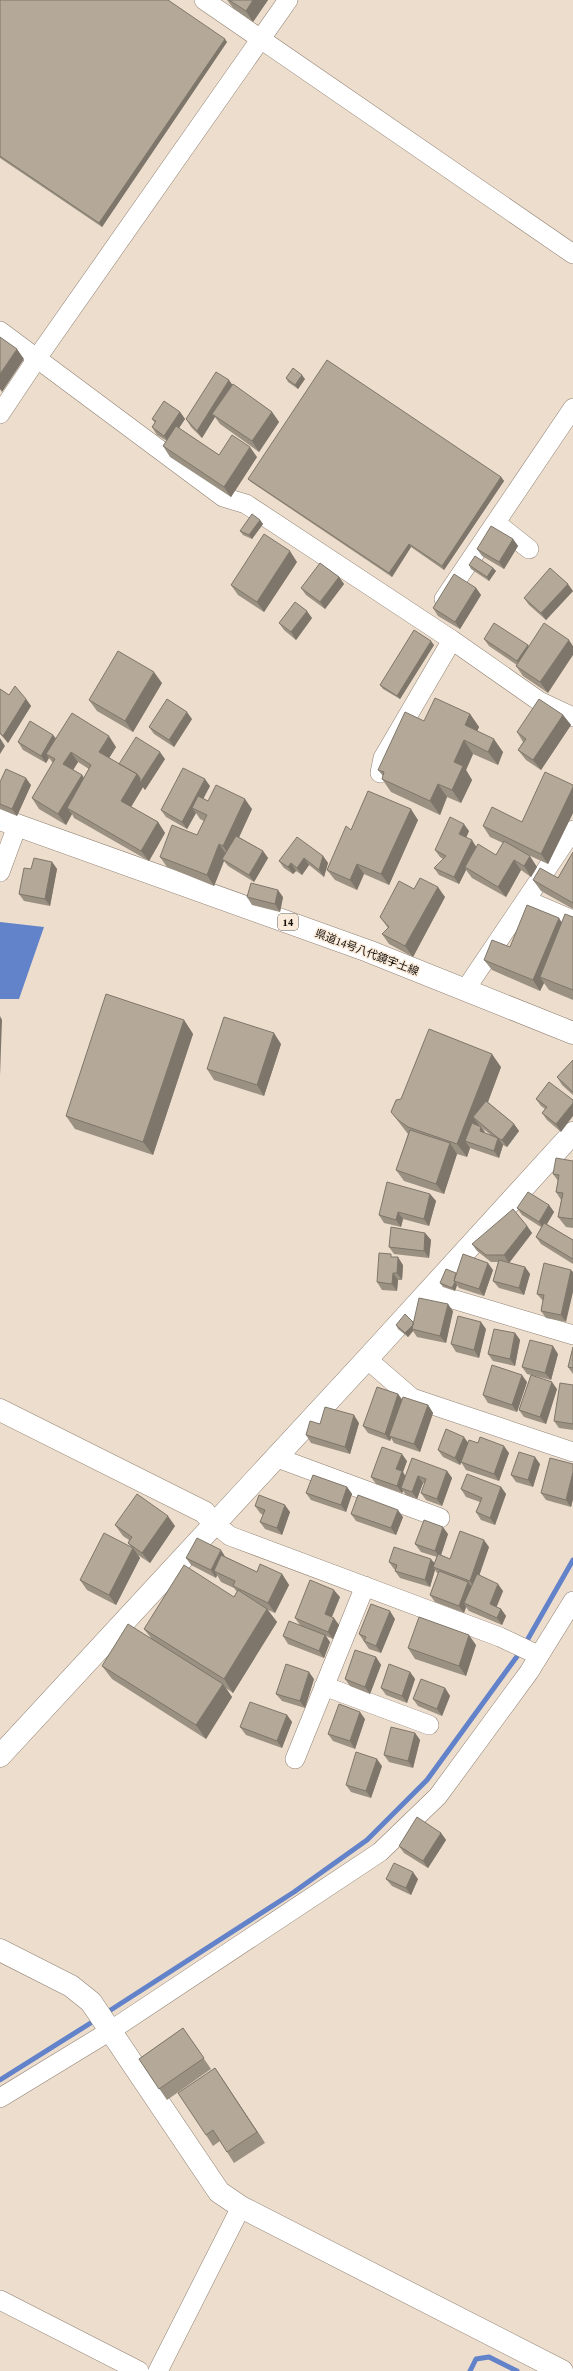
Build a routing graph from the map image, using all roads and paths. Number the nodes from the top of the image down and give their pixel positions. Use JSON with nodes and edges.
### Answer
{"nodes":[{"id":1,"x":204,"y":0,"type":"edge"},
{"id":2,"x":288,"y":0,"type":"edge"},
{"id":3,"x":261,"y":40,"type":"junction"},
{"id":4,"x":573,"y":254,"type":"edge"},
{"id":5,"x":0,"y":331,"type":"edge"},
{"id":6,"x":38,"y":358,"type":"junction"},
{"id":7,"x":573,"y":408,"type":"edge"},
{"id":8,"x":0,"y":414,"type":"edge"},
{"id":9,"x":496,"y":523,"type":"junction"},
{"id":10,"x":529,"y":549,"type":"dead end"},
{"id":11,"x":428,"y":624,"type":"junction"},
{"id":12,"x":452,"y":640,"type":"junction"},
{"id":13,"x":573,"y":717,"type":"edge"},
{"id":14,"x":380,"y":773,"type":"edge"},
{"id":15,"x":8,"y":823,"type":"edge"},
{"id":16,"x":573,"y":830,"type":"edge"},
{"id":17,"x":0,"y":872,"type":"edge"},
{"id":18,"x":526,"y":900,"type":"junction"},
{"id":19,"x":573,"y":920,"type":"edge"},
{"id":20,"x":465,"y":990,"type":"junction"},
{"id":21,"x":573,"y":1033,"type":"edge"},
{"id":22,"x":573,"y":1133,"type":"edge"},
{"id":23,"x":429,"y":1292,"type":"junction"},
{"id":24,"x":573,"y":1335,"type":"edge"},
{"id":25,"x":367,"y":1360,"type":"junction"},
{"id":26,"x":0,"y":1410,"type":"edge"},
{"id":27,"x":573,"y":1452,"type":"edge"},
{"id":28,"x":275,"y":1457,"type":"junction"},
{"id":29,"x":440,"y":1518,"type":"dead end"},
{"id":30,"x":215,"y":1524,"type":"junction"},
{"id":31,"x":365,"y":1586,"type":"junction"},
{"id":32,"x":573,"y":1600,"type":"edge"},
{"id":33,"x":532,"y":1651,"type":"junction"},
{"id":34,"x":324,"y":1686,"type":"junction"},
{"id":35,"x":429,"y":1725,"type":"dead end"},
{"id":36,"x":0,"y":1756,"type":"edge"},
{"id":37,"x":295,"y":1759,"type":"dead end"},
{"id":38,"x":0,"y":1950,"type":"edge"},
{"id":39,"x":102,"y":2019,"type":"junction"},
{"id":40,"x":0,"y":2098,"type":"edge"},
{"id":41,"x":240,"y":2207,"type":"junction"},
{"id":42,"x":0,"y":2300,"type":"edge"},
{"id":43,"x":139,"y":2371,"type":"edge"},
{"id":44,"x":158,"y":2371,"type":"edge"},
{"id":45,"x":562,"y":2371,"type":"edge"}],
"edges":[{"from":1,"to":3,"type":"street"},
{"from":2,"to":3,"type":"street"},
{"from":3,"to":4,"type":"street"},
{"from":3,"to":6,"type":"street"},
{"from":5,"to":6,"type":"street"},
{"from":6,"to":8,"type":"street"},
{"from":6,"to":11,"type":"street"},
{"from":7,"to":9,"type":"street"},
{"from":9,"to":10,"type":"street"},
{"from":9,"to":11,"type":"street"},
{"from":11,"to":12,"type":"street"},
{"from":12,"to":13,"type":"street"},
{"from":12,"to":14,"type":"street"},
{"from":15,"to":17,"type":"street"},
{"from":15,"to":20,"type":"street","name":"県道14号八代鏡宇土線","number":"14"},
{"from":16,"to":18,"type":"street"},
{"from":18,"to":19,"type":"street"},
{"from":18,"to":20,"type":"street"},
{"from":20,"to":21,"type":"street","name":"県道14号八代鏡宇土線","number":"14"},
{"from":22,"to":23,"type":"street"},
{"from":23,"to":24,"type":"street"},
{"from":23,"to":25,"type":"street"},
{"from":25,"to":27,"type":"street"},
{"from":25,"to":28,"type":"street"},
{"from":26,"to":30,"type":"street"},
{"from":28,"to":29,"type":"street"},
{"from":28,"to":30,"type":"street"},
{"from":30,"to":31,"type":"street"},
{"from":30,"to":36,"type":"street"},
{"from":31,"to":33,"type":"street"},
{"from":31,"to":34,"type":"street"},
{"from":32,"to":33,"type":"street"},
{"from":33,"to":39,"type":"street"},
{"from":34,"to":35,"type":"street"},
{"from":34,"to":37,"type":"street"},
{"from":38,"to":39,"type":"street"},
{"from":39,"to":40,"type":"street"},
{"from":39,"to":41,"type":"street"},
{"from":41,"to":44,"type":"street"},
{"from":41,"to":45,"type":"street"},
{"from":42,"to":43,"type":"street"}]}
